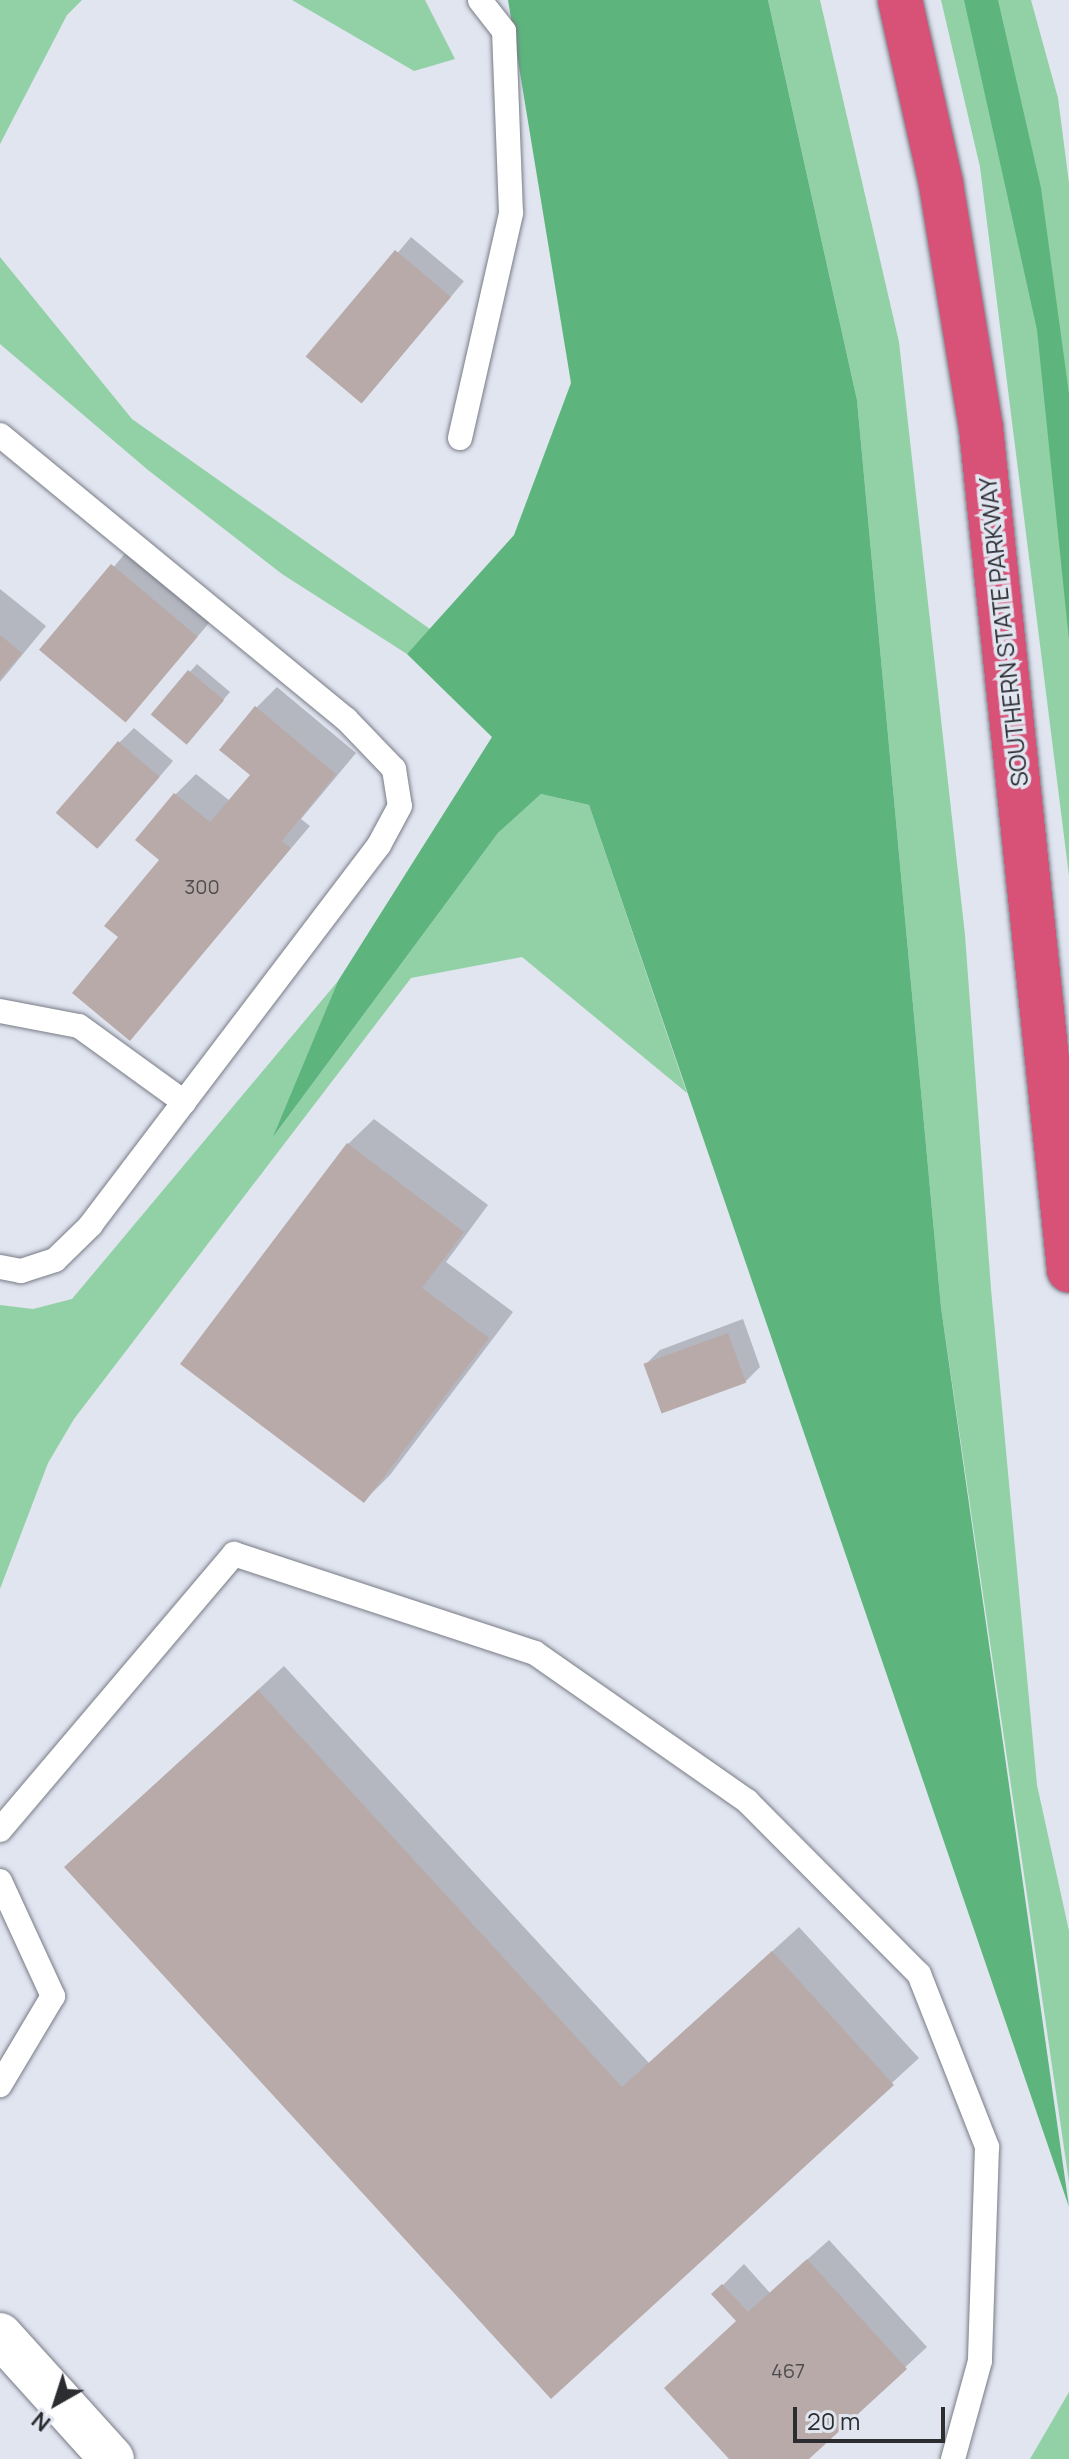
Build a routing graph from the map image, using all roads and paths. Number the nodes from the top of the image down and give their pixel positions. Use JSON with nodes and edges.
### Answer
{"nodes":[{"id":1,"x":480,"y":0,"type":"edge"},
{"id":2,"x":900,"y":0,"type":"edge"},
{"id":3,"x":0,"y":435,"type":"edge"},
{"id":4,"x":460,"y":438,"type":"dead end"},
{"id":5,"x":0,"y":1011,"type":"edge"},
{"id":6,"x":184,"y":1102,"type":"junction"},
{"id":7,"x":0,"y":1267,"type":"edge"},
{"id":8,"x":1069,"y":1270,"type":"edge"},
{"id":9,"x":0,"y":1830,"type":"edge"},
{"id":10,"x":0,"y":1881,"type":"edge"},
{"id":11,"x":0,"y":2085,"type":"edge"},
{"id":12,"x":0,"y":2335,"type":"edge"},
{"id":13,"x":112,"y":2459,"type":"edge"},
{"id":14,"x":953,"y":2459,"type":"edge"}],
"edges":[{"from":1,"to":4,"type":"lane"},
{"from":2,"to":8,"type":"highway","name":"SOUTHERN STATE PARKWAY"},
{"from":3,"to":6,"type":"lane"},
{"from":5,"to":6,"type":"lane"},
{"from":6,"to":7,"type":"lane"},
{"from":9,"to":14,"type":"lane"},
{"from":10,"to":11,"type":"lane"},
{"from":12,"to":13,"type":"street"}]}
